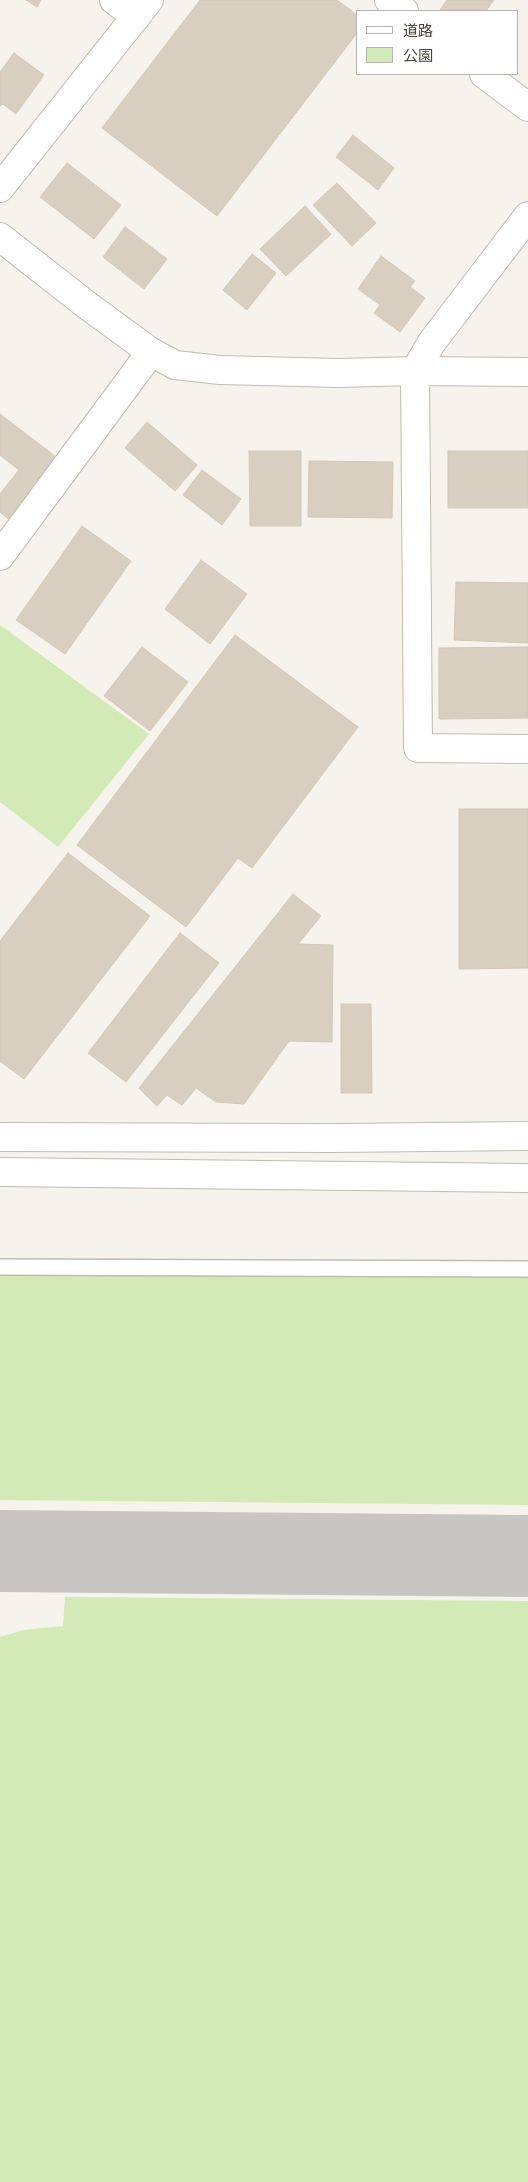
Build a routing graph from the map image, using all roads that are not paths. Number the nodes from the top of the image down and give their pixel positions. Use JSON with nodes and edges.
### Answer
{"nodes":[{"id":1,"x":114,"y":0,"type":"edge"},
{"id":2,"x":389,"y":0,"type":"edge"},
{"id":3,"x":143,"y":9,"type":"edge"},
{"id":4,"x":403,"y":10,"type":"edge"},
{"id":5,"x":485,"y":75,"type":"edge"},
{"id":6,"x":528,"y":108,"type":"edge"},
{"id":7,"x":0,"y":188,"type":"edge"},
{"id":8,"x":528,"y":216,"type":"edge"},
{"id":9,"x":0,"y":237,"type":"edge"},
{"id":10,"x":151,"y":352,"type":"junction"},
{"id":11,"x":415,"y":371,"type":"junction"},
{"id":12,"x":528,"y":372,"type":"edge"},
{"id":13,"x":0,"y":556,"type":"edge"},
{"id":14,"x":528,"y":749,"type":"edge"},
{"id":15,"x":528,"y":1136,"type":"edge"},
{"id":16,"x":0,"y":1137,"type":"edge"},
{"id":17,"x":0,"y":1172,"type":"edge"},
{"id":18,"x":528,"y":1178,"type":"edge"},
{"id":19,"x":0,"y":1267,"type":"edge"},
{"id":20,"x":528,"y":1270,"type":"edge"}],
"edges":[{"from":1,"to":3,"type":"street"},
{"from":2,"to":4,"type":"street"},
{"from":3,"to":7,"type":"street"},
{"from":5,"to":6,"type":"street"},
{"from":8,"to":11,"type":"street"},
{"from":9,"to":10,"type":"street"},
{"from":10,"to":11,"type":"street"},
{"from":10,"to":13,"type":"street"},
{"from":11,"to":12,"type":"street"},
{"from":11,"to":14,"type":"street"},
{"from":15,"to":16,"type":"street"},
{"from":17,"to":18,"type":"street"},
{"from":19,"to":20,"type":"lane"}]}
